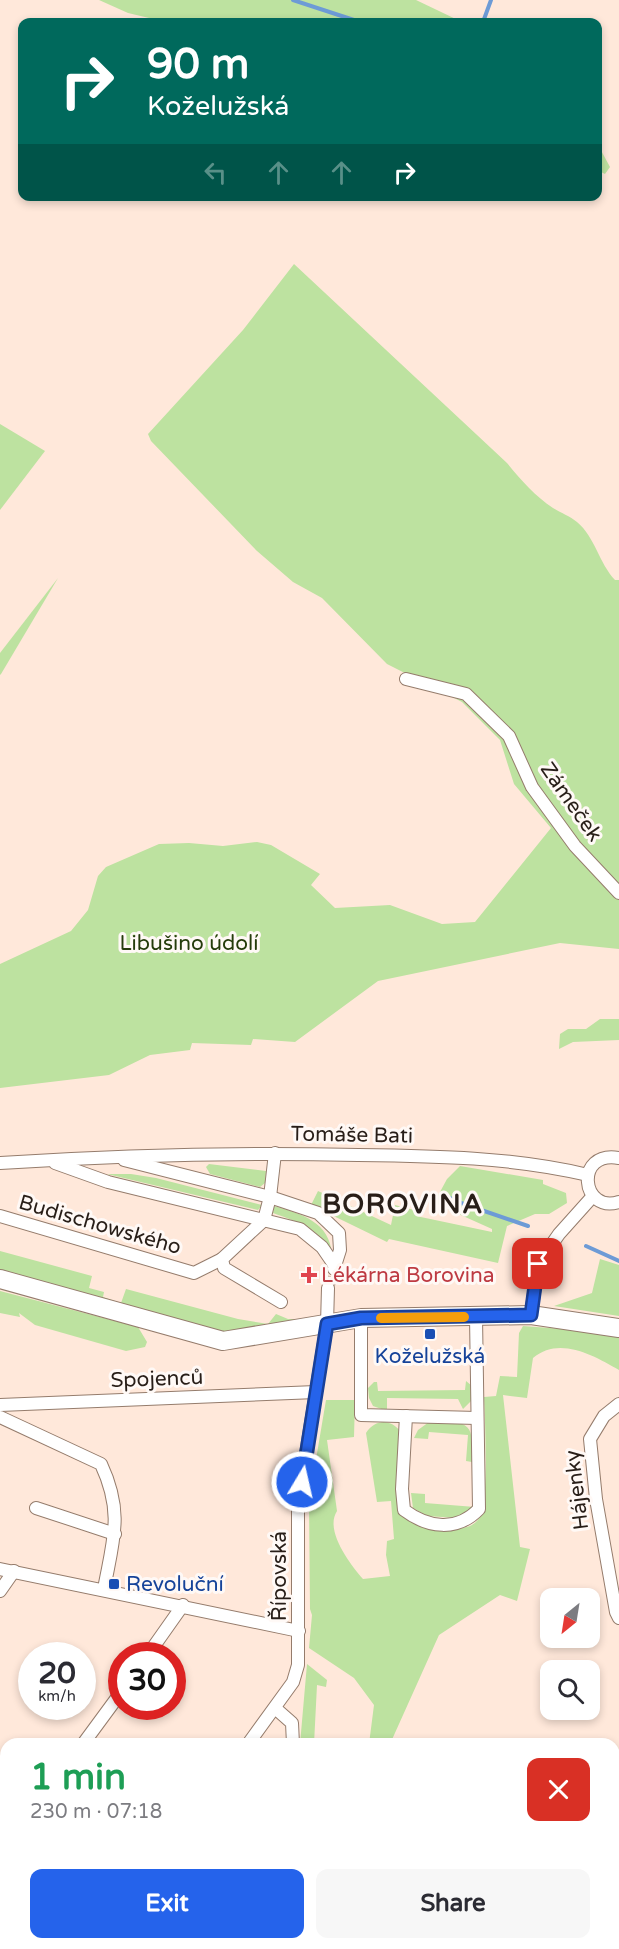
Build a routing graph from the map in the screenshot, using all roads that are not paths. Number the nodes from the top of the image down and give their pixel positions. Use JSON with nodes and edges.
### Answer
{"nodes":[{"id":1,"x":406,"y":679,"type":"dead end"},
{"id":2,"x":619,"y":893,"type":"edge"},
{"id":3,"x":275,"y":1153,"type":"junction"},
{"id":4,"x":113,"y":1157,"type":"junction"},
{"id":5,"x":619,"y":1158,"type":"edge"},
{"id":6,"x":48,"y":1160,"type":"junction"},
{"id":7,"x":0,"y":1163,"type":"edge"},
{"id":8,"x":588,"y":1175,"type":"junction"},
{"id":9,"x":593,"y":1196,"type":"junction"},
{"id":10,"x":270,"y":1197,"type":"junction"},
{"id":11,"x":619,"y":1202,"type":"edge"},
{"id":12,"x":0,"y":1216,"type":"edge"},
{"id":13,"x":264,"y":1220,"type":"junction"},
{"id":14,"x":222,"y":1259,"type":"junction"},
{"id":15,"x":0,"y":1279,"type":"edge"},
{"id":16,"x":328,"y":1288,"type":"tunnel mouth"},
{"id":17,"x":281,"y":1302,"type":"dead end"},
{"id":18,"x":531,"y":1315,"type":"junction"},
{"id":19,"x":477,"y":1317,"type":"junction"},
{"id":20,"x":361,"y":1318,"type":"junction"},
{"id":21,"x":327,"y":1324,"type":"junction"},
{"id":22,"x":619,"y":1328,"type":"edge"},
{"id":23,"x":316,"y":1392,"type":"junction"},
{"id":24,"x":619,"y":1404,"type":"edge"},
{"id":25,"x":0,"y":1405,"type":"edge"},
{"id":26,"x":406,"y":1416,"type":"junction"},
{"id":27,"x":0,"y":1417,"type":"edge"},
{"id":28,"x":477,"y":1418,"type":"junction"},
{"id":29,"x":36,"y":1508,"type":"dead end"},
{"id":30,"x":115,"y":1534,"type":"junction"},
{"id":31,"x":619,"y":1567,"type":"edge"},
{"id":32,"x":0,"y":1569,"type":"edge"},
{"id":33,"x":14,"y":1571,"type":"junction"},
{"id":34,"x":610,"y":1581,"type":"junction"},
{"id":35,"x":104,"y":1589,"type":"junction"},
{"id":36,"x":0,"y":1591,"type":"edge"},
{"id":37,"x":183,"y":1605,"type":"junction"},
{"id":38,"x":619,"y":1618,"type":"edge"},
{"id":39,"x":299,"y":1631,"type":"junction"},
{"id":40,"x":157,"y":1642,"type":"edge"},
{"id":41,"x":275,"y":1708,"type":"junction"},
{"id":42,"x":108,"y":1710,"type":"edge"},
{"id":43,"x":87,"y":1738,"type":"edge"},
{"id":44,"x":252,"y":1738,"type":"edge"},
{"id":45,"x":293,"y":1738,"type":"edge"}],
"edges":[{"from":1,"to":2,"type":"street","name":"Zámeček"},
{"from":3,"to":4,"type":"street","name":"Tomáše Bati"},
{"from":3,"to":8,"type":"street","name":"Tomáše Bati"},
{"from":3,"to":10,"type":"street"},
{"from":4,"to":6,"type":"street","name":"Tomáše Bati"},
{"from":4,"to":10,"type":"street","name":"Tomáše Bati"},
{"from":5,"to":8,"type":"street"},
{"from":6,"to":7,"type":"street","name":"Tomáše Bati"},
{"from":6,"to":13,"type":"street"},
{"from":8,"to":9,"type":"street"},
{"from":9,"to":11,"type":"street"},
{"from":9,"to":18,"type":"street"},
{"from":10,"to":13,"type":"street"},
{"from":10,"to":13,"type":"street","name":"Tomáše Bati"},
{"from":12,"to":14,"type":"street","name":"Budischowského"},
{"from":13,"to":14,"type":"street","name":"Budischowského"},
{"from":14,"to":17,"type":"street"},
{"from":15,"to":21,"type":"main road"},
{"from":16,"to":21,"type":"street"},
{"from":18,"to":19,"type":"main road"},
{"from":18,"to":22,"type":"main road"},
{"from":19,"to":20,"type":"main road"},
{"from":19,"to":28,"type":"street"},
{"from":20,"to":21,"type":"main road"},
{"from":20,"to":26,"type":"street"},
{"from":21,"to":23,"type":"street","name":"Řípovská"},
{"from":23,"to":25,"type":"street","name":"Spojenců"},
{"from":23,"to":39,"type":"street","name":"Řípovská"},
{"from":24,"to":34,"type":"street","name":"Hájenky"},
{"from":26,"to":28,"type":"street"},
{"from":26,"to":28,"type":"street"},
{"from":27,"to":30,"type":"street"},
{"from":29,"to":30,"type":"street"},
{"from":30,"to":35,"type":"street"},
{"from":31,"to":34,"type":"street"},
{"from":32,"to":33,"type":"street"},
{"from":33,"to":35,"type":"street"},
{"from":33,"to":36,"type":"street"},
{"from":34,"to":38,"type":"street","name":"Hájenky"},
{"from":35,"to":37,"type":"street"},
{"from":37,"to":39,"type":"street"},
{"from":37,"to":40,"type":"street"},
{"from":39,"to":41,"type":"street","name":"Řípovská"},
{"from":41,"to":44,"type":"street","name":"Řípovská"},
{"from":41,"to":45,"type":"street"},
{"from":42,"to":43,"type":"street"}]}
